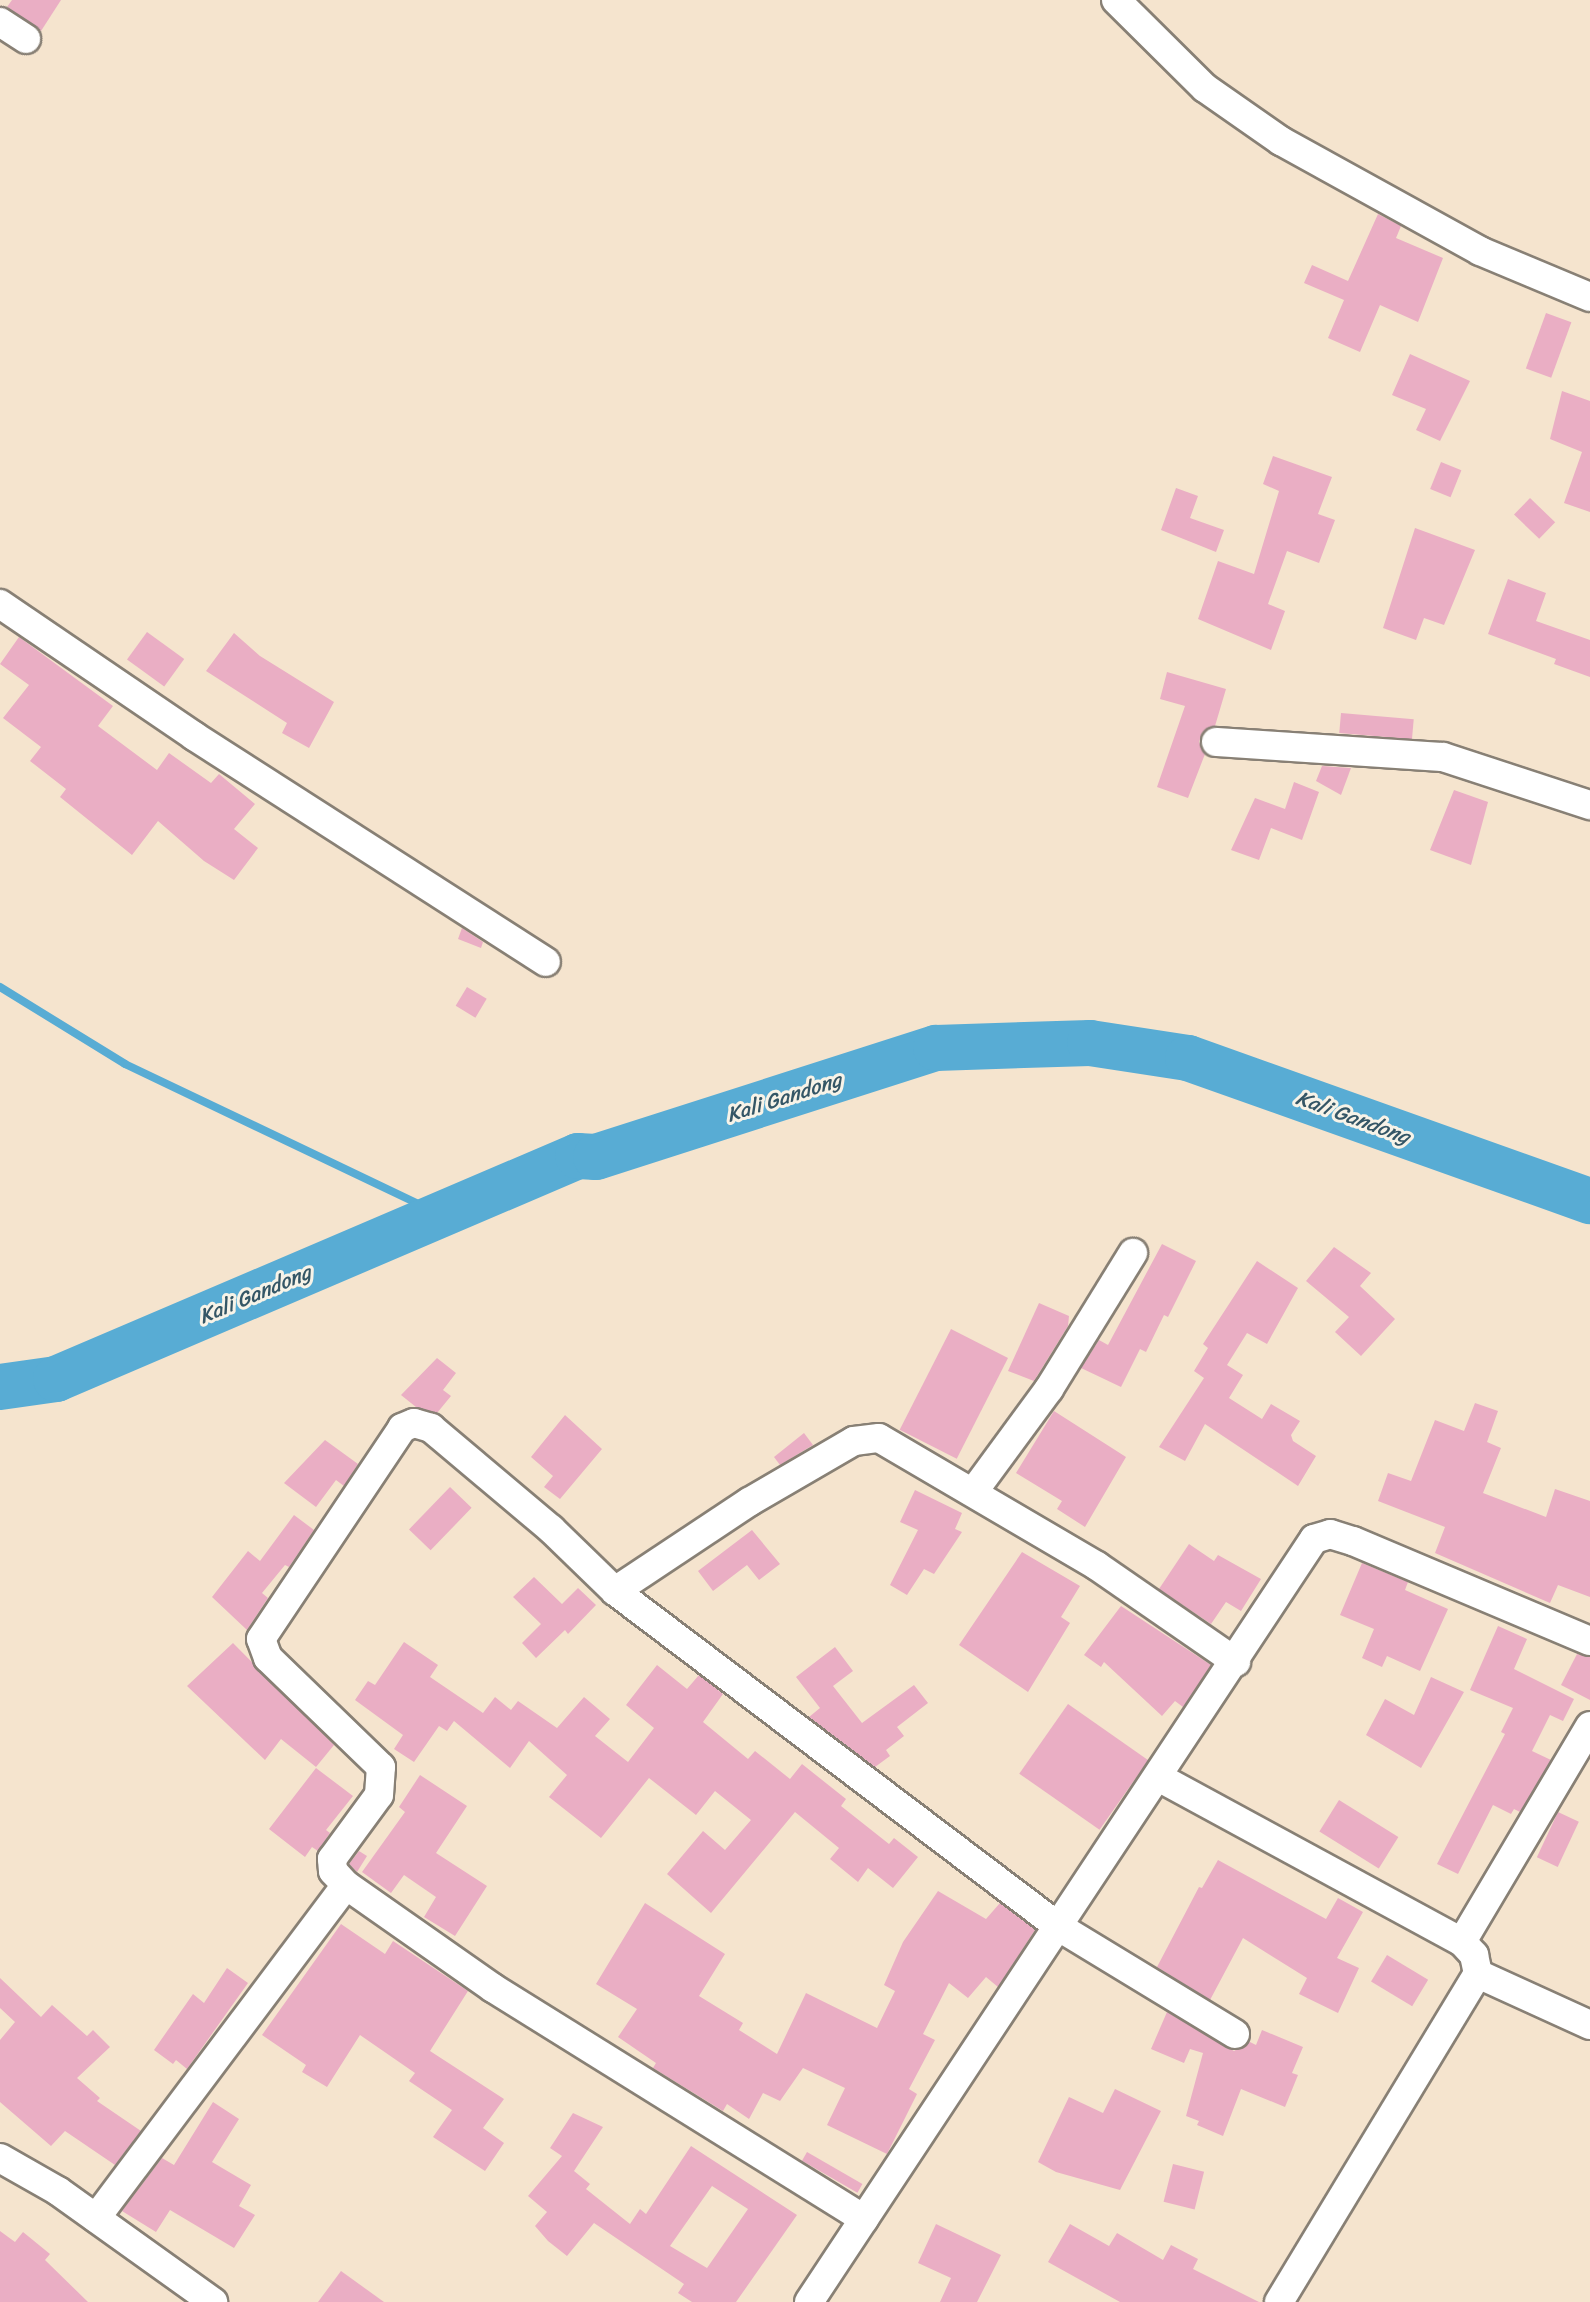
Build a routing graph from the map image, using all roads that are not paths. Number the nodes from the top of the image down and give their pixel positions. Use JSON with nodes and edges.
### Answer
{"nodes":[{"id":1,"x":1116,"y":0,"type":"edge"},
{"id":2,"x":0,"y":22,"type":"edge"},
{"id":3,"x":26,"y":39,"type":"dead end"},
{"id":4,"x":1590,"y":297,"type":"edge"},
{"id":5,"x":0,"y":604,"type":"edge"},
{"id":6,"x":1216,"y":742,"type":"dead end"},
{"id":7,"x":1590,"y":805,"type":"edge"},
{"id":8,"x":546,"y":962,"type":"dead end"},
{"id":9,"x":1133,"y":1253,"type":"dead end"},
{"id":10,"x":974,"y":1491,"type":"junction"},
{"id":11,"x":615,"y":1591,"type":"junction"},
{"id":12,"x":1588,"y":1635,"type":"edge"},
{"id":13,"x":1236,"y":1661,"type":"junction"},
{"id":14,"x":1590,"y":1726,"type":"edge"},
{"id":15,"x":1158,"y":1777,"type":"junction"},
{"id":16,"x":346,"y":1885,"type":"junction"},
{"id":17,"x":1059,"y":1927,"type":"junction"},
{"id":18,"x":1462,"y":1942,"type":"junction"},
{"id":19,"x":1478,"y":1974,"type":"junction"},
{"id":20,"x":1590,"y":2025,"type":"edge"},
{"id":21,"x":1235,"y":2034,"type":"dead end"},
{"id":22,"x":0,"y":2158,"type":"edge"},
{"id":23,"x":96,"y":2218,"type":"junction"},
{"id":24,"x":864,"y":2219,"type":"junction"},
{"id":25,"x":213,"y":2302,"type":"edge"},
{"id":26,"x":809,"y":2302,"type":"edge"},
{"id":27,"x":1279,"y":2302,"type":"edge"}],
"edges":[{"from":1,"to":4,"type":"street"},
{"from":2,"to":3,"type":"street"},
{"from":5,"to":8,"type":"street"},
{"from":6,"to":7,"type":"street"},
{"from":9,"to":10,"type":"street"},
{"from":10,"to":11,"type":"street"},
{"from":10,"to":13,"type":"street"},
{"from":11,"to":16,"type":"street"},
{"from":11,"to":17,"type":"street"},
{"from":12,"to":13,"type":"street"},
{"from":13,"to":15,"type":"street"},
{"from":14,"to":18,"type":"street"},
{"from":15,"to":17,"type":"street"},
{"from":15,"to":18,"type":"street"},
{"from":16,"to":23,"type":"street"},
{"from":16,"to":24,"type":"street"},
{"from":17,"to":21,"type":"street"},
{"from":17,"to":24,"type":"street"},
{"from":18,"to":19,"type":"street"},
{"from":19,"to":20,"type":"street"},
{"from":19,"to":27,"type":"street"},
{"from":22,"to":23,"type":"street"},
{"from":23,"to":25,"type":"street"},
{"from":24,"to":26,"type":"street"}]}
